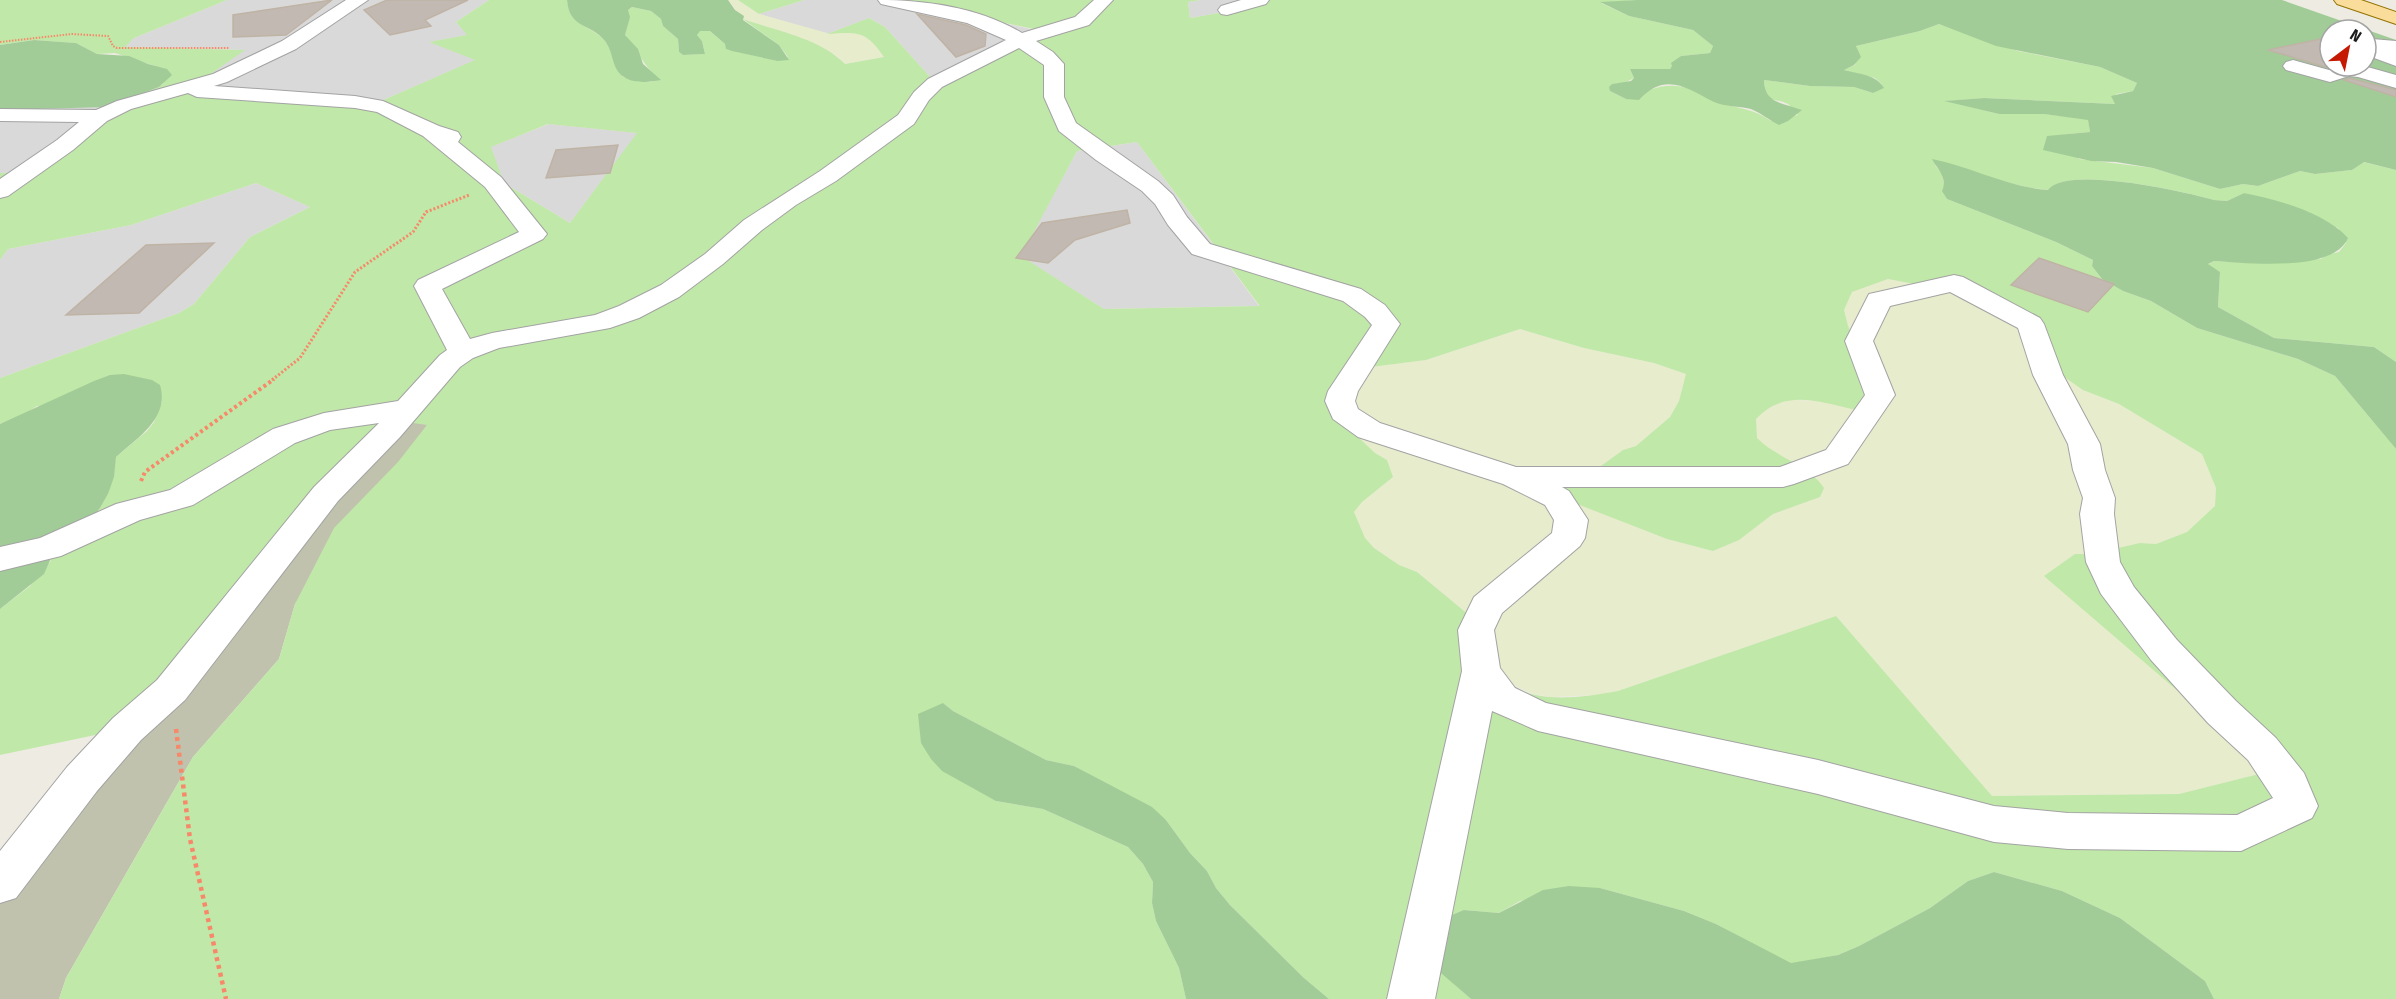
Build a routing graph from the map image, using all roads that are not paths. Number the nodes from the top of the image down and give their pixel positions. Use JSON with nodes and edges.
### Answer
{"nodes":[{"id":1,"x":359,"y":0,"type":"edge"},
{"id":2,"x":887,"y":0,"type":"edge"},
{"id":3,"x":1104,"y":0,"type":"edge"},
{"id":4,"x":1260,"y":0,"type":"edge"},
{"id":5,"x":2343,"y":0,"type":"edge"},
{"id":6,"x":1227,"y":10,"type":"dead end"},
{"id":7,"x":2396,"y":18,"type":"edge"},
{"id":8,"x":1020,"y":40,"type":"junction"},
{"id":9,"x":2396,"y":47,"type":"edge"},
{"id":10,"x":2396,"y":60,"type":"edge"},
{"id":11,"x":2293,"y":66,"type":"dead end"},
{"id":12,"x":2396,"y":82,"type":"edge"},
{"id":13,"x":180,"y":91,"type":"junction"},
{"id":14,"x":0,"y":115,"type":"edge"},
{"id":15,"x":99,"y":116,"type":"junction"},
{"id":16,"x":430,"y":131,"type":"junction"},
{"id":17,"x":466,"y":143,"type":"dead end"},
{"id":18,"x":0,"y":191,"type":"edge"},
{"id":19,"x":463,"y":352,"type":"junction"},
{"id":20,"x":408,"y":410,"type":"junction"},
{"id":21,"x":1514,"y":477,"type":"junction"},
{"id":22,"x":0,"y":559,"type":"edge"},
{"id":23,"x":1481,"y":671,"type":"junction"},
{"id":24,"x":0,"y":884,"type":"edge"},
{"id":25,"x":1411,"y":999,"type":"edge"}],
"edges":[{"from":1,"to":13,"type":"street"},
{"from":2,"to":8,"type":"street"},
{"from":3,"to":8,"type":"street"},
{"from":4,"to":6,"type":"street"},
{"from":5,"to":7,"type":"main road"},
{"from":8,"to":19,"type":"street"},
{"from":8,"to":21,"type":"street"},
{"from":9,"to":10,"type":"street"},
{"from":11,"to":12,"type":"street"},
{"from":13,"to":15,"type":"street"},
{"from":13,"to":16,"type":"street"},
{"from":14,"to":15,"type":"street"},
{"from":15,"to":18,"type":"street"},
{"from":16,"to":17,"type":"street"},
{"from":16,"to":19,"type":"street"},
{"from":19,"to":20,"type":"street"},
{"from":20,"to":22,"type":"street"},
{"from":20,"to":24,"type":"street"},
{"from":21,"to":23,"type":"street"},
{"from":21,"to":23,"type":"street"},
{"from":23,"to":25,"type":"street"}]}
